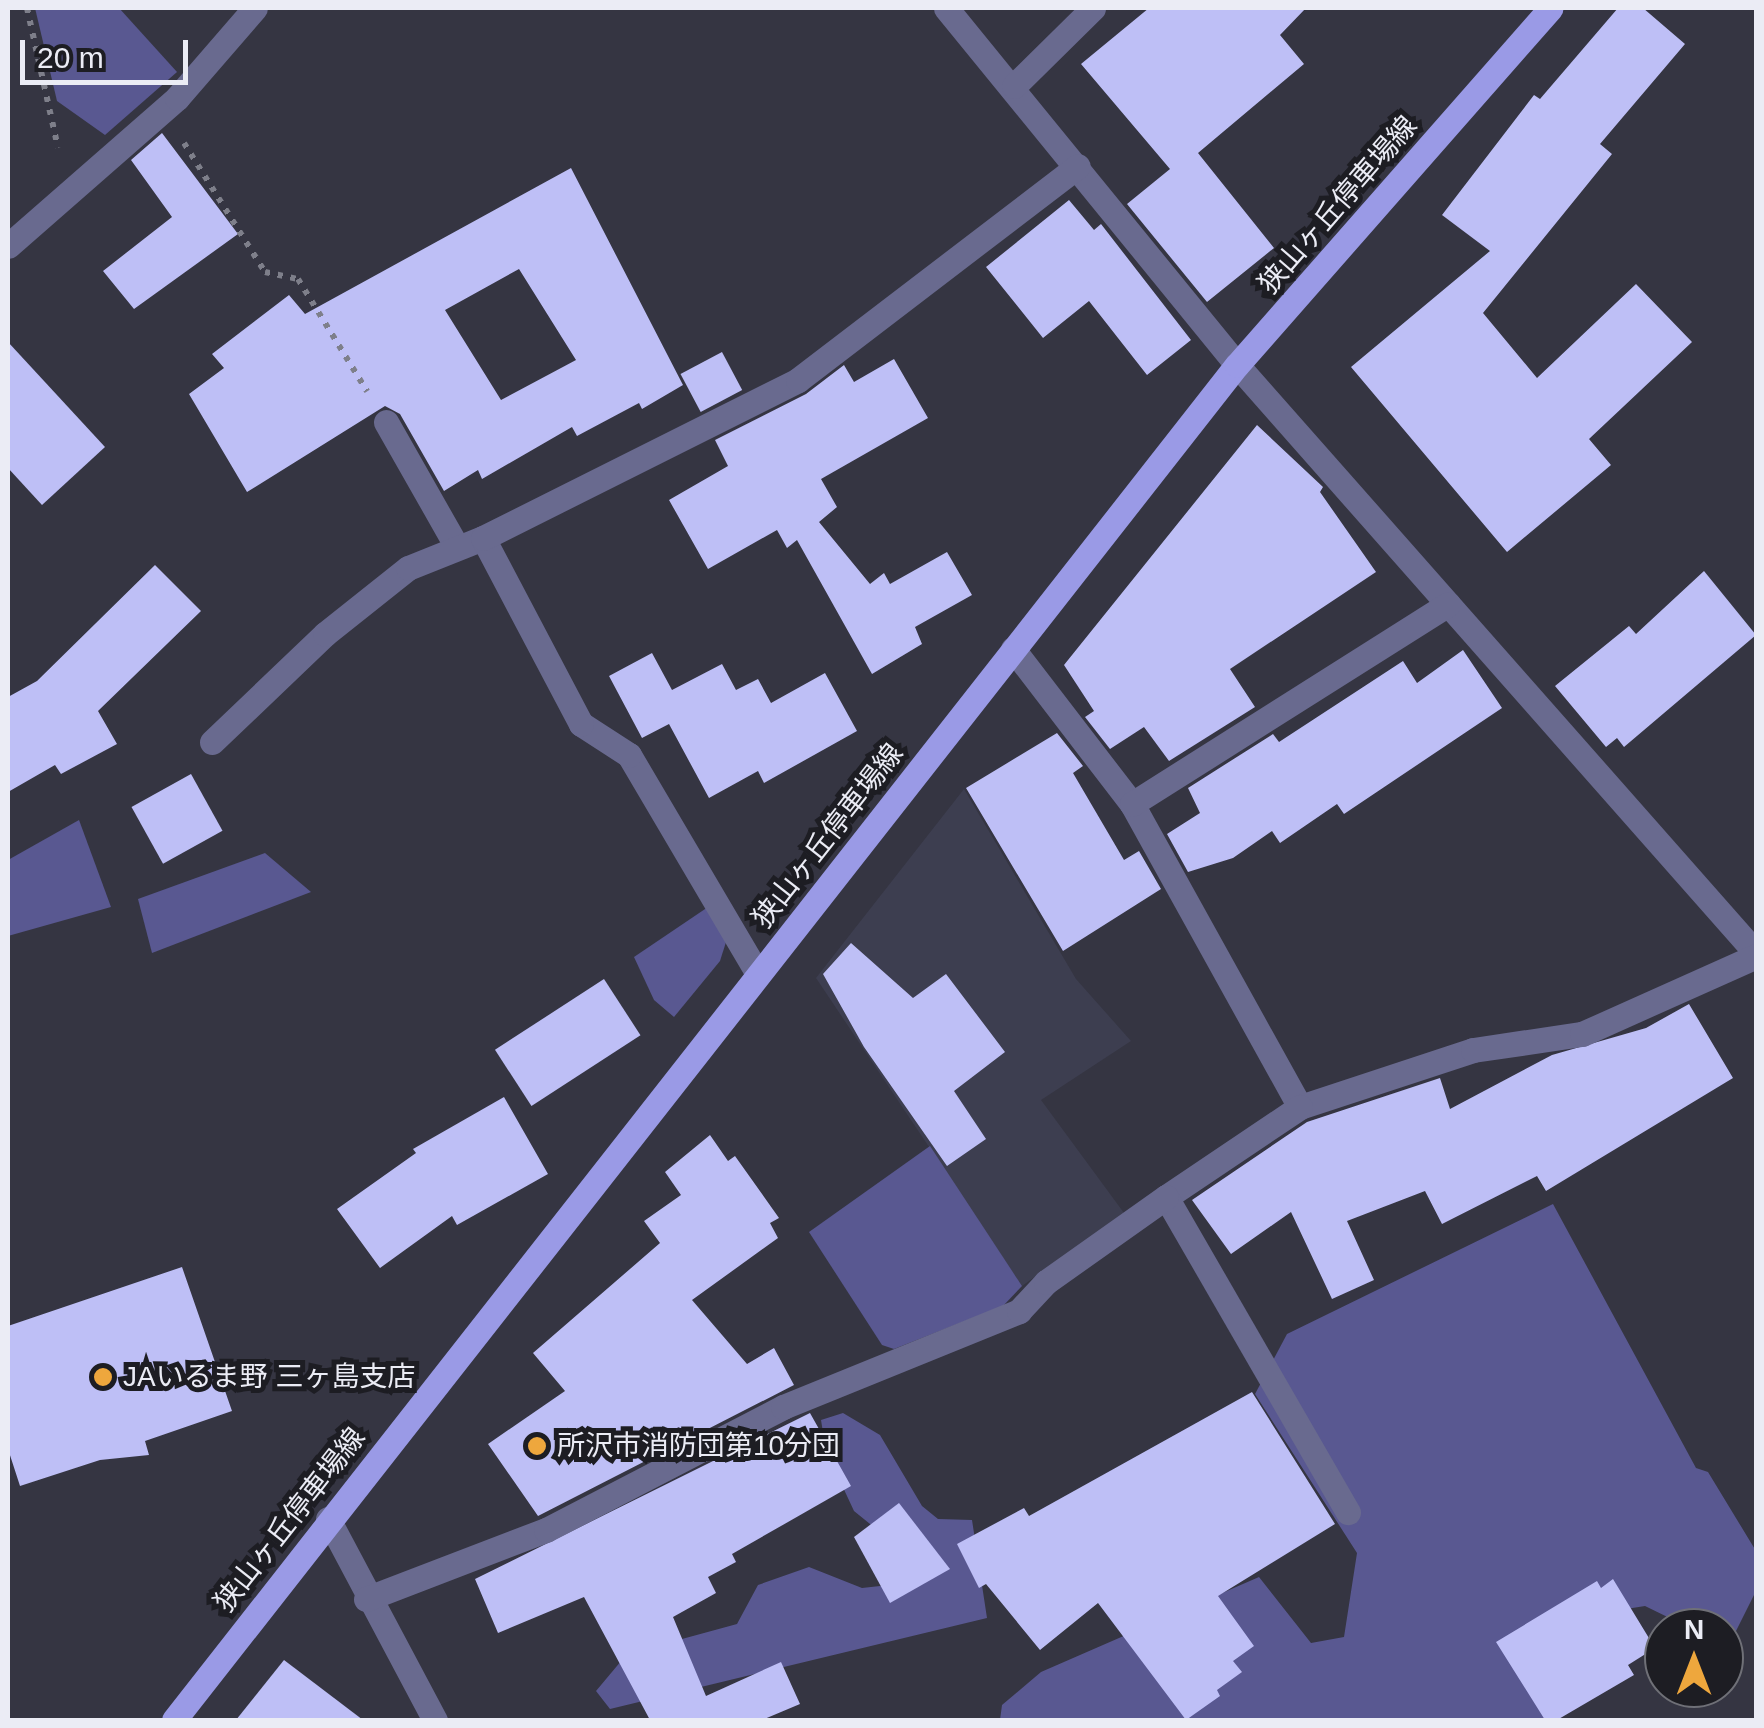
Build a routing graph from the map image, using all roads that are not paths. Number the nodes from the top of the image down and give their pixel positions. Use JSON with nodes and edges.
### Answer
{"nodes":[{"id":1,"x":255,"y":8,"type":"edge"},
{"id":2,"x":946,"y":8,"type":"edge"},
{"id":3,"x":1093,"y":8,"type":"edge"},
{"id":4,"x":1551,"y":8,"type":"edge"},
{"id":5,"x":1014,"y":86,"type":"junction"},
{"id":6,"x":1078,"y":166,"type":"junction"},
{"id":7,"x":8,"y":246,"type":"edge"},
{"id":8,"x":1237,"y":366,"type":"junction"},
{"id":9,"x":386,"y":422,"type":"road end"},
{"id":10,"x":483,"y":538,"type":"junction"},
{"id":11,"x":457,"y":547,"type":"junction"},
{"id":12,"x":1448,"y":604,"type":"junction"},
{"id":13,"x":1013,"y":649,"type":"junction"},
{"id":14,"x":212,"y":742,"type":"dead end"},
{"id":15,"x":1132,"y":804,"type":"junction"},
{"id":16,"x":1756,"y":954,"type":"edge"},
{"id":17,"x":758,"y":974,"type":"junction"},
{"id":18,"x":1300,"y":1106,"type":"junction"},
{"id":19,"x":1166,"y":1197,"type":"junction"},
{"id":20,"x":1348,"y":1512,"type":"dead end"},
{"id":21,"x":328,"y":1519,"type":"junction"},
{"id":22,"x":366,"y":1599,"type":"junction"},
{"id":23,"x":174,"y":1720,"type":"edge"},
{"id":24,"x":435,"y":1720,"type":"edge"}],
"edges":[{"from":1,"to":7,"type":"street"},
{"from":2,"to":5,"type":"street"},
{"from":3,"to":5,"type":"street"},
{"from":4,"to":8,"type":"main road","name":"狭山ヶ丘停車場線"},
{"from":5,"to":6,"type":"street"},
{"from":6,"to":8,"type":"street"},
{"from":6,"to":10,"type":"street"},
{"from":8,"to":12,"type":"street"},
{"from":8,"to":13,"type":"main road","name":"狭山ヶ丘停車場線"},
{"from":9,"to":11,"type":"street"},
{"from":10,"to":11,"type":"street"},
{"from":10,"to":17,"type":"street"},
{"from":11,"to":14,"type":"street"},
{"from":12,"to":15,"type":"street"},
{"from":12,"to":16,"type":"street"},
{"from":13,"to":15,"type":"street"},
{"from":13,"to":17,"type":"main road","name":"狭山ヶ丘停車場線"},
{"from":15,"to":18,"type":"street"},
{"from":16,"to":18,"type":"street"},
{"from":17,"to":21,"type":"main road","name":"狭山ヶ丘停車場線"},
{"from":18,"to":19,"type":"street"},
{"from":19,"to":20,"type":"street"},
{"from":19,"to":22,"type":"street"},
{"from":21,"to":22,"type":"street"},
{"from":21,"to":23,"type":"main road","name":"狭山ヶ丘停車場線"},
{"from":22,"to":24,"type":"street"}]}
